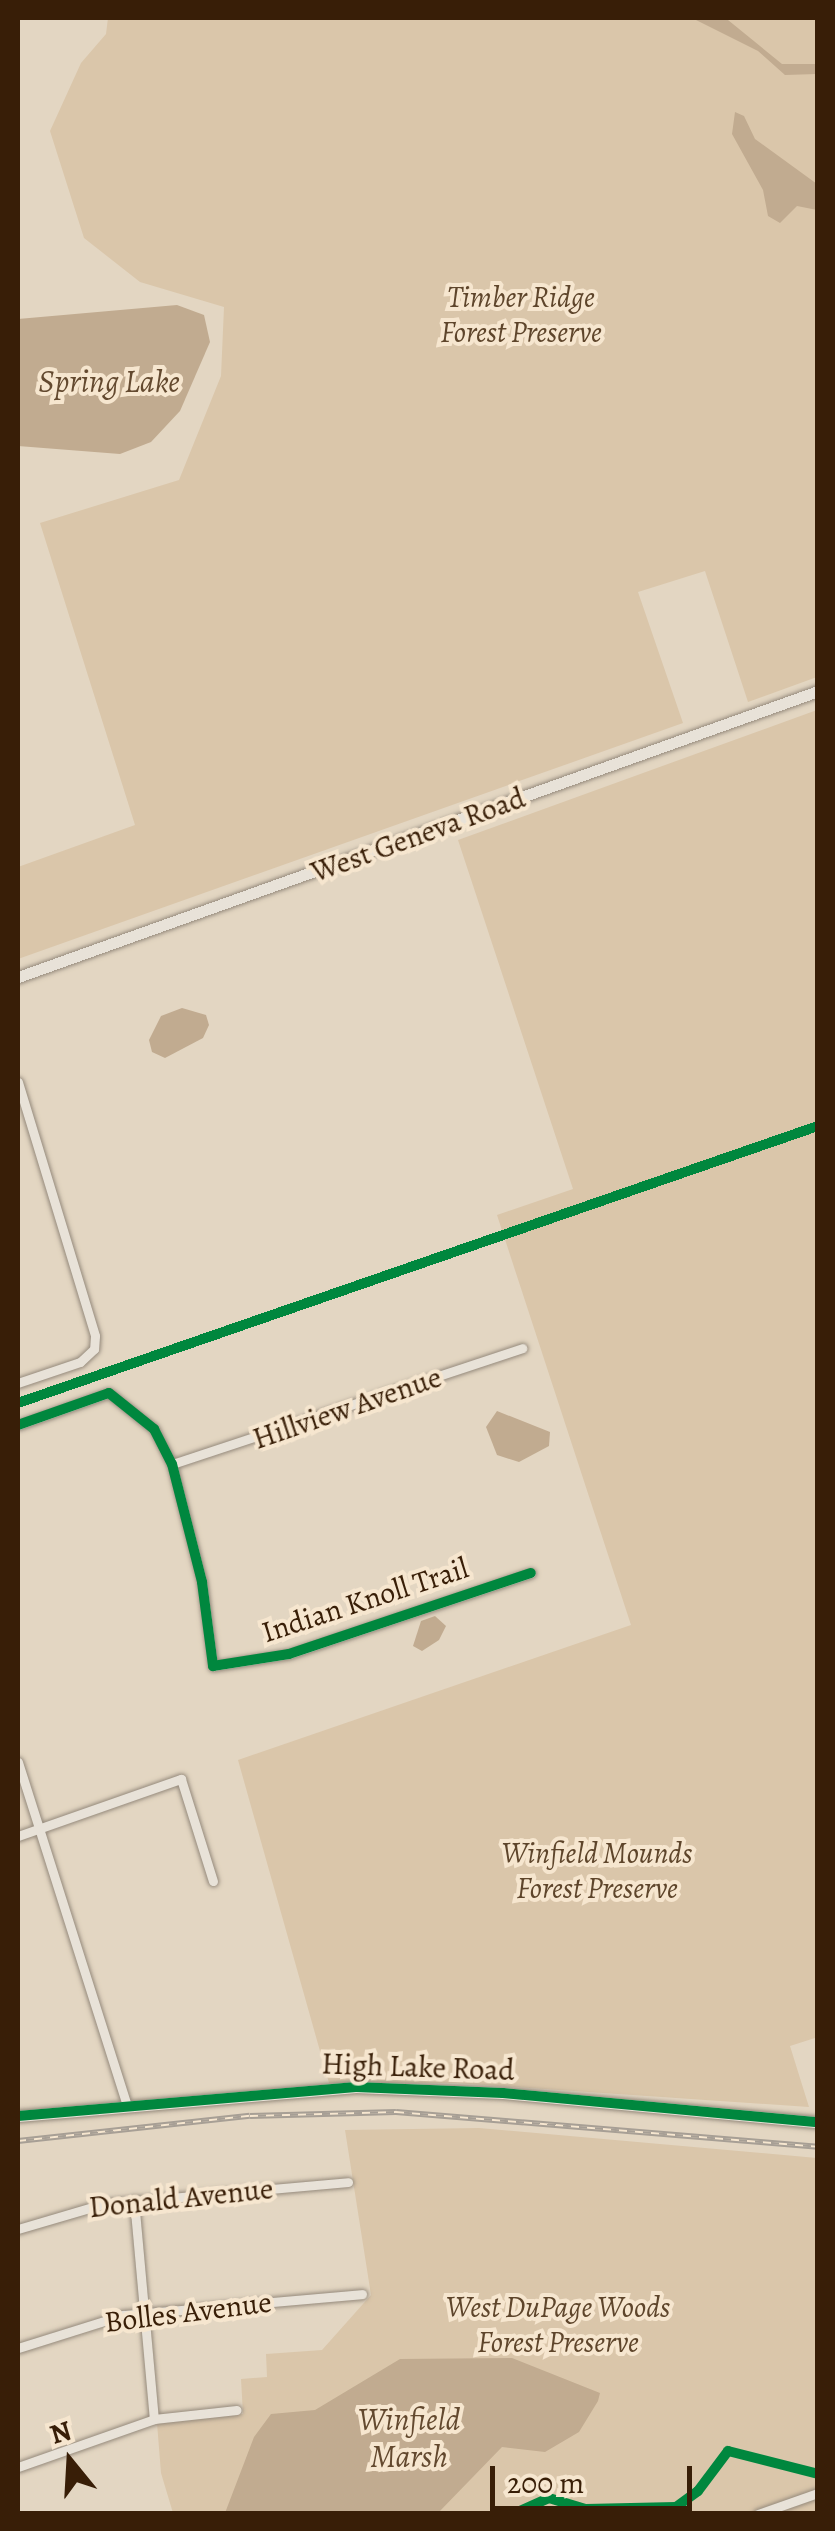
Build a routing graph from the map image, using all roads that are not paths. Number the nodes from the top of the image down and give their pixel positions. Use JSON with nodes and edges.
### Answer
{"nodes":[{"id":1,"x":818,"y":691,"type":"edge"},
{"id":2,"x":18,"y":977,"type":"edge"},
{"id":3,"x":18,"y":1082,"type":"edge"},
{"id":4,"x":522,"y":1348,"type":"dead end"},
{"id":5,"x":18,"y":1383,"type":"edge"},
{"id":6,"x":18,"y":1425,"type":"edge"},
{"id":7,"x":172,"y":1464,"type":"junction"},
{"id":8,"x":531,"y":1572,"type":"dead end"},
{"id":9,"x":18,"y":1762,"type":"edge"},
{"id":10,"x":39,"y":1829,"type":"junction"},
{"id":11,"x":18,"y":1836,"type":"edge"},
{"id":12,"x":213,"y":1881,"type":"dead end"},
{"id":13,"x":126,"y":2103,"type":"junction"},
{"id":14,"x":18,"y":2116,"type":"edge"},
{"id":15,"x":818,"y":2122,"type":"edge"},
{"id":16,"x":348,"y":2182,"type":"dead end"},
{"id":17,"x":134,"y":2200,"type":"junction"},
{"id":18,"x":18,"y":2229,"type":"edge"},
{"id":19,"x":362,"y":2294,"type":"dead end"},
{"id":20,"x":144,"y":2312,"type":"junction"},
{"id":21,"x":18,"y":2348,"type":"edge"},
{"id":22,"x":237,"y":2410,"type":"dead end"},
{"id":23,"x":154,"y":2419,"type":"junction"},
{"id":24,"x":18,"y":2467,"type":"edge"},
{"id":25,"x":818,"y":2493,"type":"edge"},
{"id":26,"x":758,"y":2514,"type":"edge"}],
"edges":[{"from":1,"to":2,"type":"main road","name":"West Geneva Road"},
{"from":3,"to":5,"type":"street"},
{"from":4,"to":7,"type":"street","name":"Hillview Avenue"},
{"from":6,"to":7,"type":"street"},
{"from":7,"to":8,"type":"street","name":"Indian Knoll Trail"},
{"from":9,"to":10,"type":"street"},
{"from":10,"to":11,"type":"street"},
{"from":10,"to":12,"type":"street"},
{"from":10,"to":13,"type":"street"},
{"from":13,"to":14,"type":"main road","name":"High Lake Road"},
{"from":13,"to":15,"type":"main road","name":"High Lake Road"},
{"from":16,"to":17,"type":"street","name":"Donald Avenue"},
{"from":17,"to":18,"type":"street","name":"Donald Avenue"},
{"from":17,"to":20,"type":"street"},
{"from":19,"to":20,"type":"street","name":"Bolles Avenue"},
{"from":20,"to":21,"type":"street","name":"Bolles Avenue"},
{"from":20,"to":23,"type":"street"},
{"from":22,"to":23,"type":"street"},
{"from":23,"to":24,"type":"street"},
{"from":25,"to":26,"type":"street"}]}
